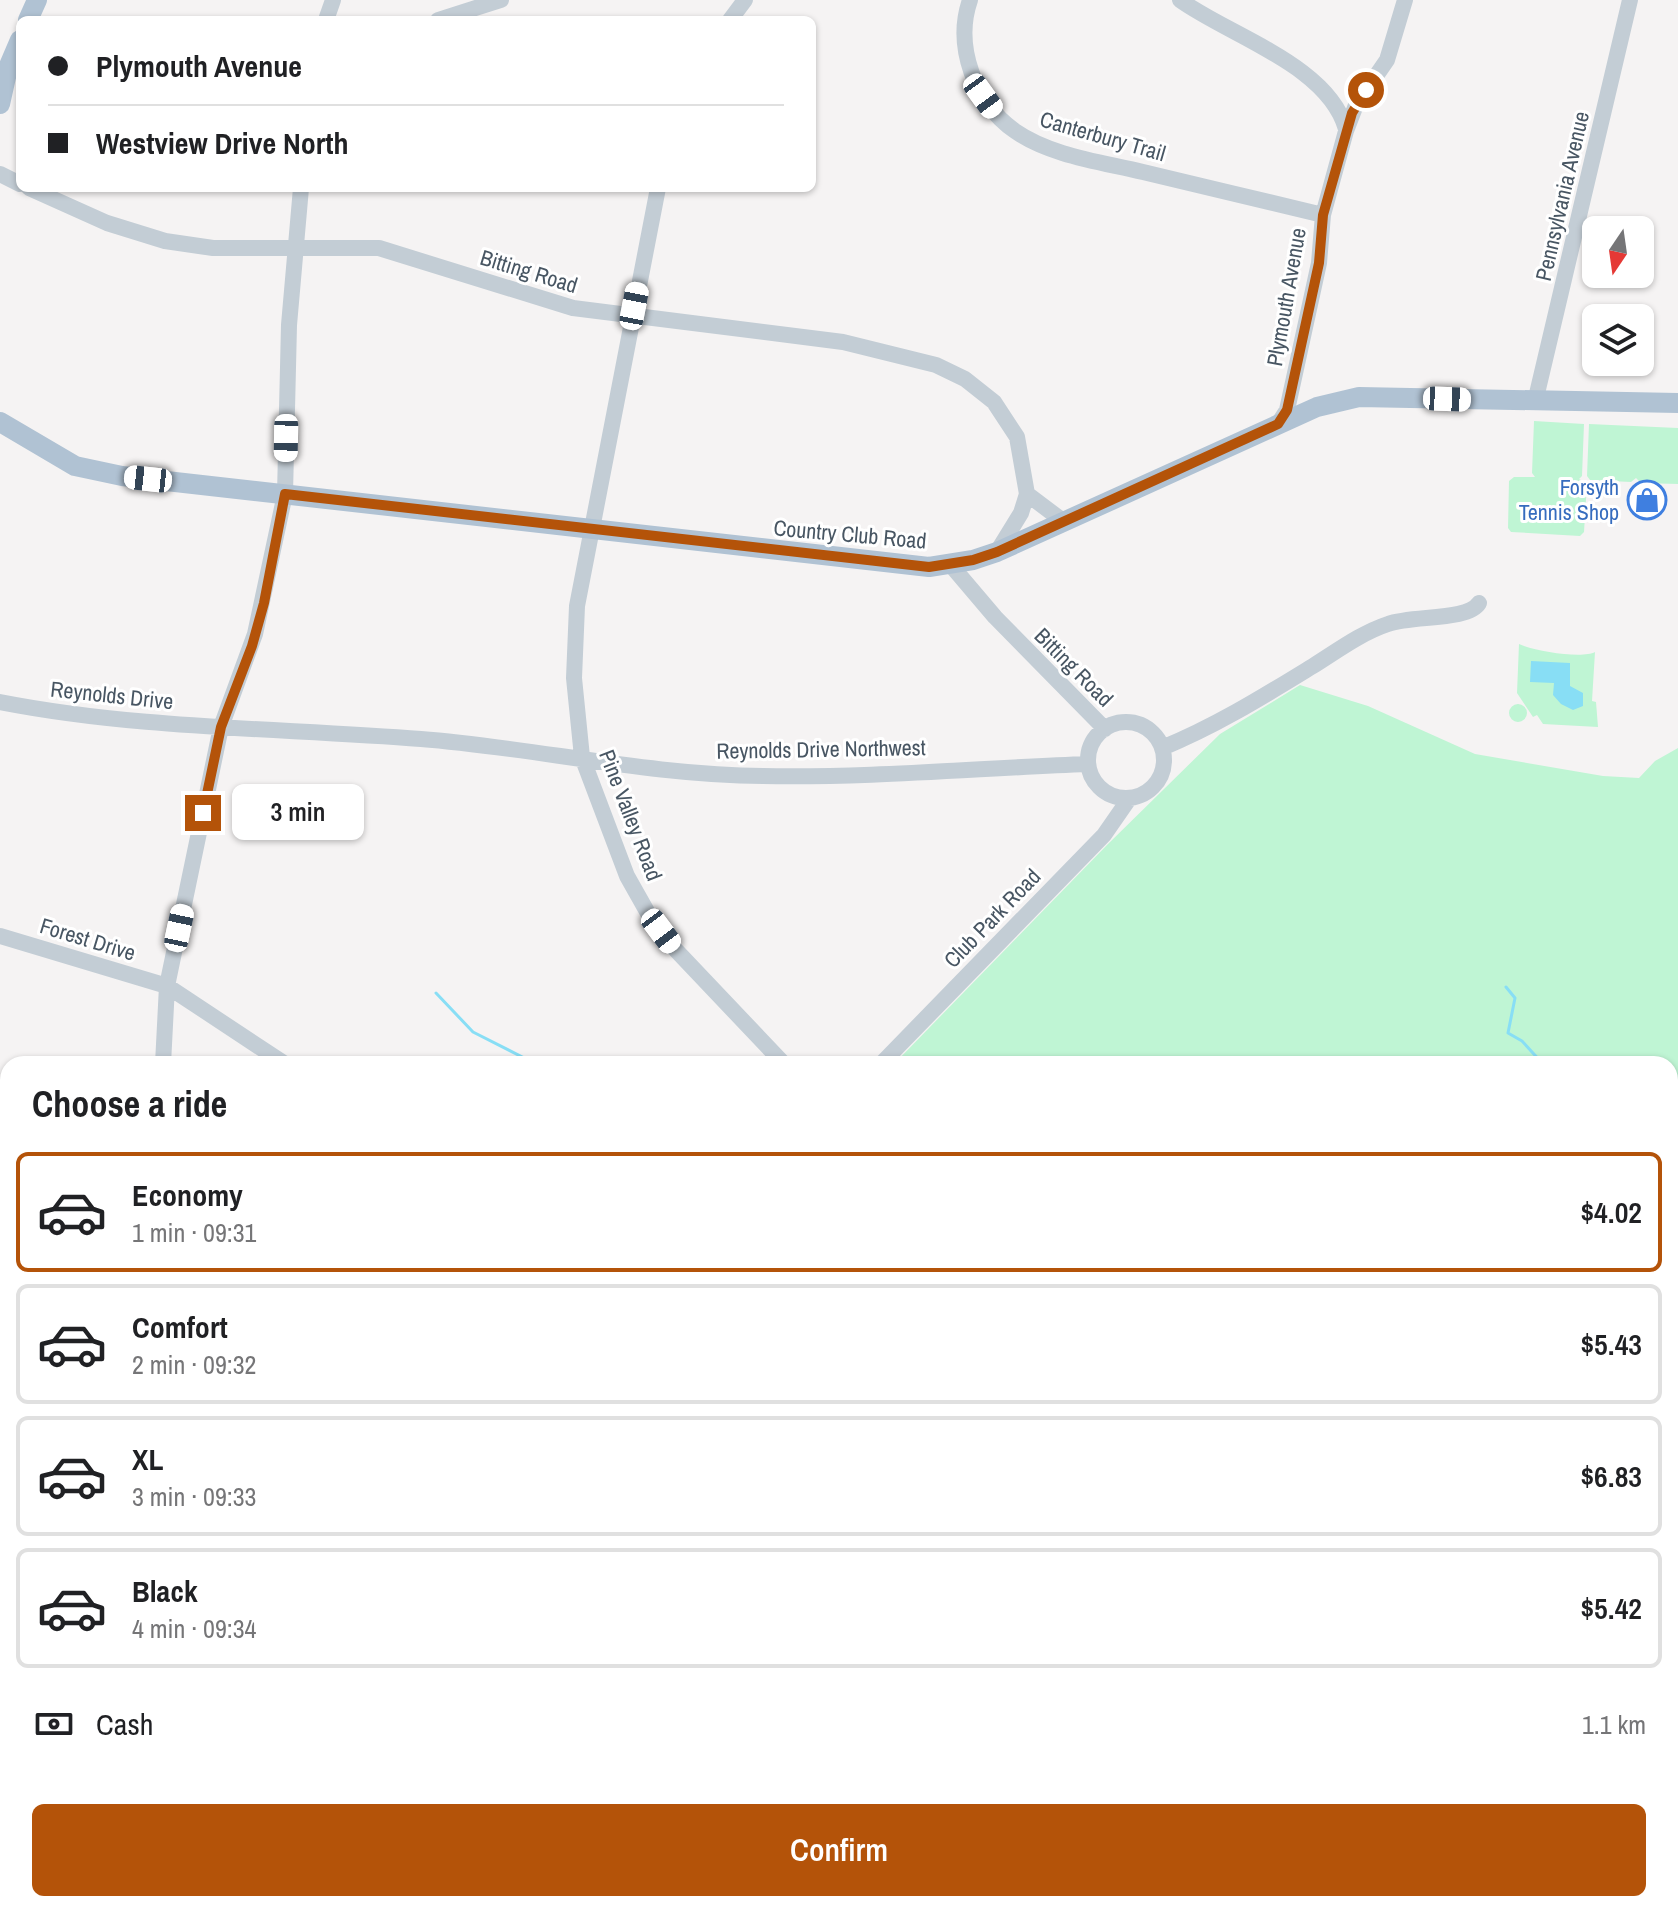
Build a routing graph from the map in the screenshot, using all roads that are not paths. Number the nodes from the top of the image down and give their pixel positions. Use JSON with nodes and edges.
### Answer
{"nodes":[{"id":1,"x":501,"y":0,"type":"edge"},
{"id":2,"x":970,"y":0,"type":"edge"},
{"id":3,"x":1180,"y":0,"type":"edge"},
{"id":4,"x":1405,"y":0,"type":"edge"},
{"id":5,"x":1630,"y":0,"type":"edge"},
{"id":6,"x":451,"y":16,"type":"edge"},
{"id":7,"x":16,"y":49,"type":"edge"},
{"id":8,"x":1366,"y":90,"type":"junction"},
{"id":9,"x":1333,"y":98,"type":"junction"},
{"id":10,"x":0,"y":104,"type":"edge"},
{"id":11,"x":1346,"y":131,"type":"junction"},
{"id":12,"x":38,"y":192,"type":"edge"},
{"id":13,"x":301,"y":192,"type":"edge"},
{"id":14,"x":657,"y":192,"type":"edge"},
{"id":15,"x":1323,"y":215,"type":"junction"},
{"id":16,"x":296,"y":248,"type":"junction"},
{"id":17,"x":632,"y":316,"type":"junction"},
{"id":18,"x":1535,"y":402,"type":"junction"},
{"id":19,"x":1678,"y":403,"type":"edge"},
{"id":20,"x":0,"y":422,"type":"edge"},
{"id":21,"x":1278,"y":424,"type":"junction"},
{"id":22,"x":285,"y":494,"type":"junction"},
{"id":23,"x":1027,"y":494,"type":"junction"},
{"id":24,"x":1063,"y":521,"type":"junction"},
{"id":25,"x":590,"y":529,"type":"junction"},
{"id":26,"x":997,"y":552,"type":"junction"},
{"id":27,"x":950,"y":564,"type":"junction"},
{"id":28,"x":1482,"y":602,"type":"dead end"},
{"id":29,"x":0,"y":702,"type":"edge"},
{"id":30,"x":221,"y":727,"type":"junction"},
{"id":31,"x":1105,"y":729,"type":"junction"},
{"id":32,"x":1162,"y":748,"type":"junction"},
{"id":33,"x":582,"y":757,"type":"junction"},
{"id":34,"x":1088,"y":764,"type":"junction"},
{"id":35,"x":1129,"y":799,"type":"junction"},
{"id":36,"x":0,"y":936,"type":"edge"},
{"id":37,"x":167,"y":986,"type":"junction"},
{"id":38,"x":163,"y":1056,"type":"edge"},
{"id":39,"x":273,"y":1056,"type":"edge"},
{"id":40,"x":776,"y":1056,"type":"edge"},
{"id":41,"x":889,"y":1056,"type":"edge"}],
"edges":[{"from":1,"to":6,"type":"street"},
{"from":2,"to":15,"type":"street","name":"Canterbury Trail"},
{"from":3,"to":9,"type":"street"},
{"from":4,"to":8,"type":"street","name":"Plymouth Avenue"},
{"from":5,"to":18,"type":"street","name":"Pennsylvania Avenue"},
{"from":7,"to":10,"type":"main road"},
{"from":8,"to":9,"type":"street"},
{"from":8,"to":11,"type":"street","name":"Plymouth Avenue"},
{"from":9,"to":11,"type":"street"},
{"from":11,"to":15,"type":"street","name":"Plymouth Avenue"},
{"from":12,"to":16,"type":"street","name":"Bitting Road"},
{"from":13,"to":16,"type":"street"},
{"from":14,"to":17,"type":"street","name":"Pine Valley Road"},
{"from":15,"to":21,"type":"street","name":"Plymouth Avenue"},
{"from":16,"to":17,"type":"street","name":"Bitting Road"},
{"from":16,"to":22,"type":"street"},
{"from":17,"to":23,"type":"street","name":"Bitting Road"},
{"from":17,"to":25,"type":"street","name":"Pine Valley Road"},
{"from":18,"to":19,"type":"main road","name":"Country Club Road"},
{"from":18,"to":21,"type":"main road","name":"Country Club Road"},
{"from":20,"to":22,"type":"main road","name":"Country Club Road"},
{"from":21,"to":24,"type":"main road","name":"Country Club Road"},
{"from":22,"to":25,"type":"main road","name":"Country Club Road"},
{"from":22,"to":30,"type":"street"},
{"from":23,"to":24,"type":"street"},
{"from":23,"to":26,"type":"street"},
{"from":24,"to":26,"type":"main road","name":"Country Club Road"},
{"from":25,"to":27,"type":"main road","name":"Country Club Road"},
{"from":25,"to":33,"type":"street","name":"Pine Valley Road"},
{"from":26,"to":27,"type":"main road","name":"Country Club Road"},
{"from":27,"to":31,"type":"street","name":"Bitting Road"},
{"from":28,"to":32,"type":"street"},
{"from":29,"to":30,"type":"street","name":"Reynolds Drive"},
{"from":30,"to":33,"type":"street","name":"Reynolds Drive Northwest"},
{"from":30,"to":37,"type":"street"},
{"from":31,"to":32,"type":"street"},
{"from":31,"to":34,"type":"street"},
{"from":32,"to":35,"type":"street"},
{"from":33,"to":34,"type":"street","name":"Reynolds Drive Northwest"},
{"from":33,"to":40,"type":"street","name":"Pine Valley Road"},
{"from":34,"to":35,"type":"street"},
{"from":35,"to":41,"type":"street","name":"Club Park Road"},
{"from":36,"to":37,"type":"street","name":"Forest Drive"},
{"from":37,"to":38,"type":"street"},
{"from":37,"to":39,"type":"street","name":"Forest Drive"}]}
